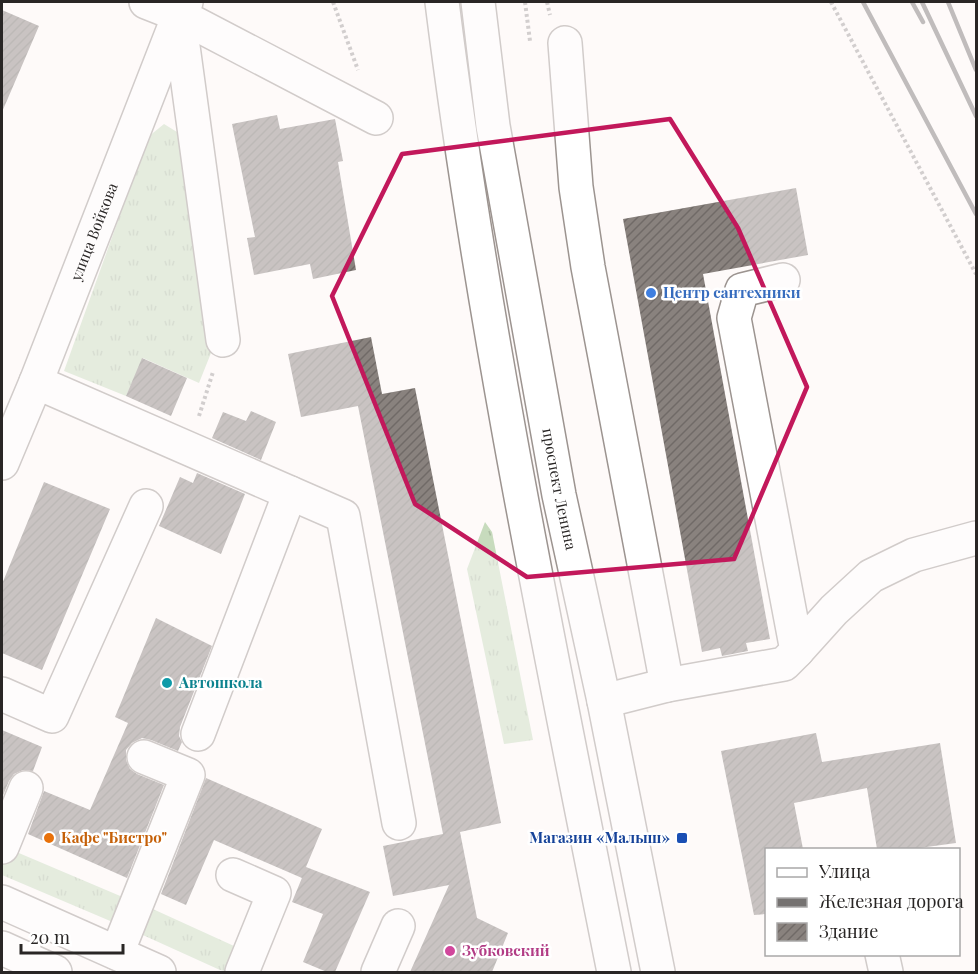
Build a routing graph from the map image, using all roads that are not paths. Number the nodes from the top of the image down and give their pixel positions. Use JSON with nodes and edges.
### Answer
{"nodes":[{"id":1,"x":146,"y":2,"type":"edge"},
{"id":2,"x":442,"y":2,"type":"edge"},
{"id":3,"x":477,"y":2,"type":"edge"},
{"id":4,"x":182,"y":8,"type":"edge"},
{"id":5,"x":565,"y":43,"type":"dead end"},
{"id":6,"x":376,"y":118,"type":"road end"},
{"id":7,"x":783,"y":280,"type":"dead end"},
{"id":8,"x":223,"y":340,"type":"road end"},
{"id":9,"x":36,"y":382,"type":"junction"},
{"id":10,"x":2,"y":463,"type":"edge"},
{"id":11,"x":290,"y":493,"type":"junction"},
{"id":12,"x":146,"y":506,"type":"dead end"},
{"id":13,"x":976,"y":538,"type":"edge"},
{"id":14,"x":797,"y":651,"type":"junction"},
{"id":15,"x":667,"y":685,"type":"junction"},
{"id":16,"x":2,"y":694,"type":"edge"},
{"id":17,"x":604,"y":701,"type":"junction"},
{"id":18,"x":198,"y":734,"type":"dead end"},
{"id":19,"x":144,"y":757,"type":"dead end"},
{"id":20,"x":26,"y":788,"type":"dead end"},
{"id":21,"x":399,"y":823,"type":"dead end"},
{"id":22,"x":2,"y":847,"type":"edge"},
{"id":23,"x":233,"y":875,"type":"dead end"},
{"id":24,"x":2,"y":902,"type":"edge"},
{"id":25,"x":398,"y":926,"type":"dead end"},
{"id":26,"x":117,"y":953,"type":"junction"},
{"id":27,"x":882,"y":956,"type":"edge"},
{"id":28,"x":5,"y":957,"type":"edge"},
{"id":29,"x":55,"y":972,"type":"edge"},
{"id":30,"x":159,"y":972,"type":"edge"},
{"id":31,"x":242,"y":972,"type":"edge"},
{"id":32,"x":378,"y":972,"type":"edge"},
{"id":33,"x":614,"y":972,"type":"edge"},
{"id":34,"x":658,"y":972,"type":"edge"},
{"id":35,"x":886,"y":972,"type":"edge"}],
"edges":[{"from":1,"to":4,"type":"main road"},
{"from":2,"to":33,"type":"main road"},
{"from":3,"to":17,"type":"main road","name":"проспект Ленина"},
{"from":4,"to":6,"type":"main road"},
{"from":4,"to":8,"type":"main road"},
{"from":4,"to":9,"type":"main road","name":"улица Войкова"},
{"from":5,"to":15,"type":"main road"},
{"from":7,"to":14,"type":"main road"},
{"from":9,"to":10,"type":"main road","name":"улица Войкова"},
{"from":9,"to":11,"type":"main road"},
{"from":11,"to":18,"type":"main road"},
{"from":11,"to":21,"type":"main road"},
{"from":12,"to":16,"type":"main road"},
{"from":13,"to":14,"type":"main road"},
{"from":14,"to":15,"type":"main road"},
{"from":15,"to":17,"type":"main road"},
{"from":17,"to":34,"type":"main road","name":"проспект Ленина"},
{"from":19,"to":26,"type":"main road"},
{"from":20,"to":22,"type":"main road"},
{"from":23,"to":31,"type":"main road"},
{"from":24,"to":26,"type":"main road"},
{"from":25,"to":32,"type":"main road"},
{"from":26,"to":30,"type":"main road"},
{"from":27,"to":35,"type":"main road"},
{"from":28,"to":29,"type":"main road"}]}
